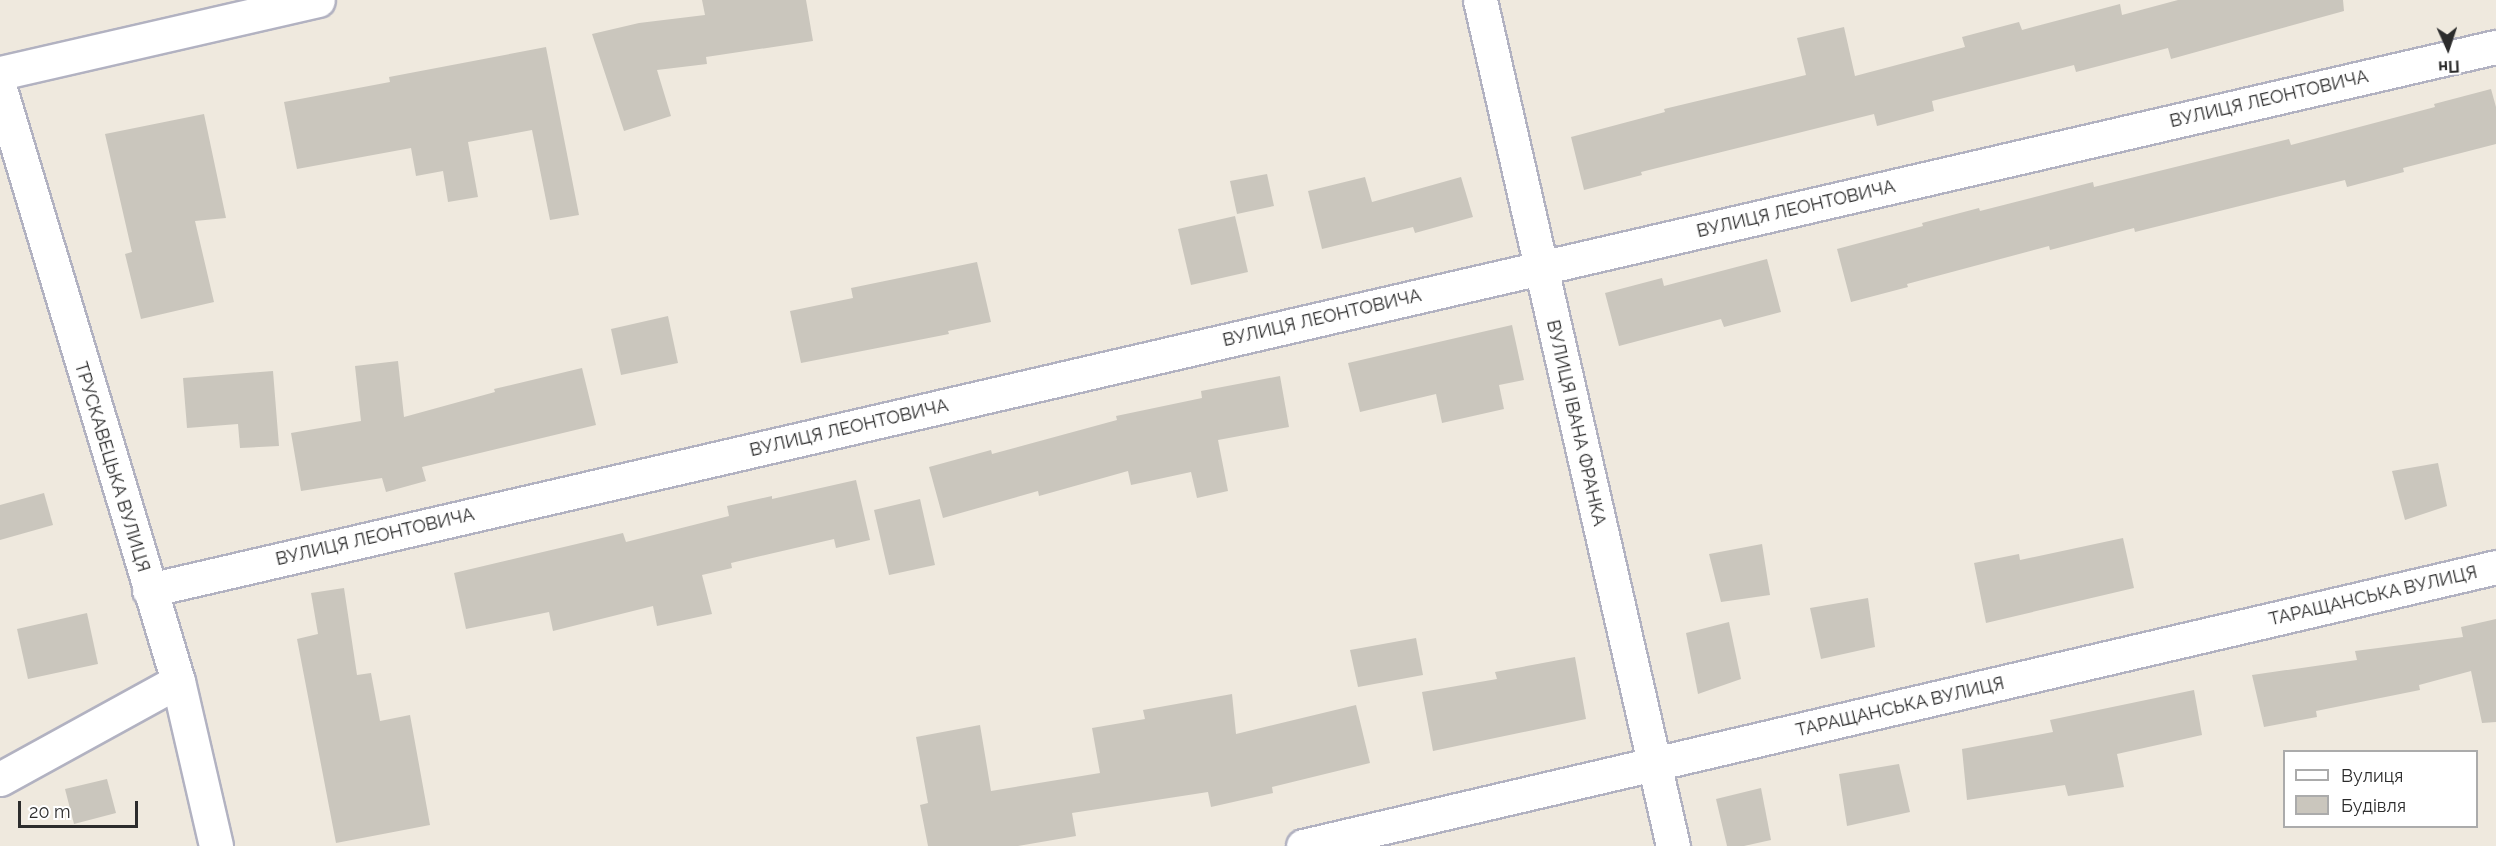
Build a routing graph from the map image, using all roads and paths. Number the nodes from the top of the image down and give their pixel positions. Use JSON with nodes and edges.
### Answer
{"nodes":[{"id":1,"x":318,"y":0,"type":"edge"},
{"id":2,"x":1480,"y":0,"type":"edge"},
{"id":3,"x":2496,"y":47,"type":"edge"},
{"id":4,"x":0,"y":73,"type":"edge"},
{"id":5,"x":0,"y":89,"type":"edge"},
{"id":6,"x":1541,"y":268,"type":"junction"},
{"id":7,"x":2496,"y":567,"type":"edge"},
{"id":8,"x":149,"y":590,"type":"junction"},
{"id":9,"x":178,"y":681,"type":"junction"},
{"id":10,"x":1654,"y":764,"type":"junction"},
{"id":11,"x":0,"y":779,"type":"edge"},
{"id":12,"x":216,"y":846,"type":"edge"},
{"id":13,"x":1303,"y":846,"type":"edge"},
{"id":14,"x":1672,"y":846,"type":"edge"}],
"edges":[{"from":1,"to":4,"type":"street"},
{"from":2,"to":6,"type":"street","name":"ВУЛИЦЯ ІВАНА ФРАНКА"},
{"from":3,"to":6,"type":"street","name":"ВУЛИЦЯ ЛЕОНТОВИЧА"},
{"from":5,"to":8,"type":"street","name":"ТРУСКАВЕЦЬКА ВУЛИЦЯ"},
{"from":6,"to":8,"type":"street","name":"ВУЛИЦЯ ЛЕОНТОВИЧА"},
{"from":6,"to":10,"type":"street","name":"ВУЛИЦЯ ІВАНА ФРАНКА"},
{"from":7,"to":10,"type":"street","name":"ТАРАЩАНСЬКА ВУЛИЦЯ"},
{"from":8,"to":9,"type":"street","name":"ТРУСКАВЕЦЬКА ВУЛИЦЯ"},
{"from":9,"to":11,"type":"street"},
{"from":9,"to":12,"type":"street","name":"ТРУСКАВЕЦЬКА ВУЛИЦЯ"},
{"from":10,"to":13,"type":"street","name":"ТАРАЩАНСЬКА ВУЛИЦЯ"},
{"from":10,"to":14,"type":"street","name":"ВУЛИЦЯ ІВАНА ФРАНКА"}]}
